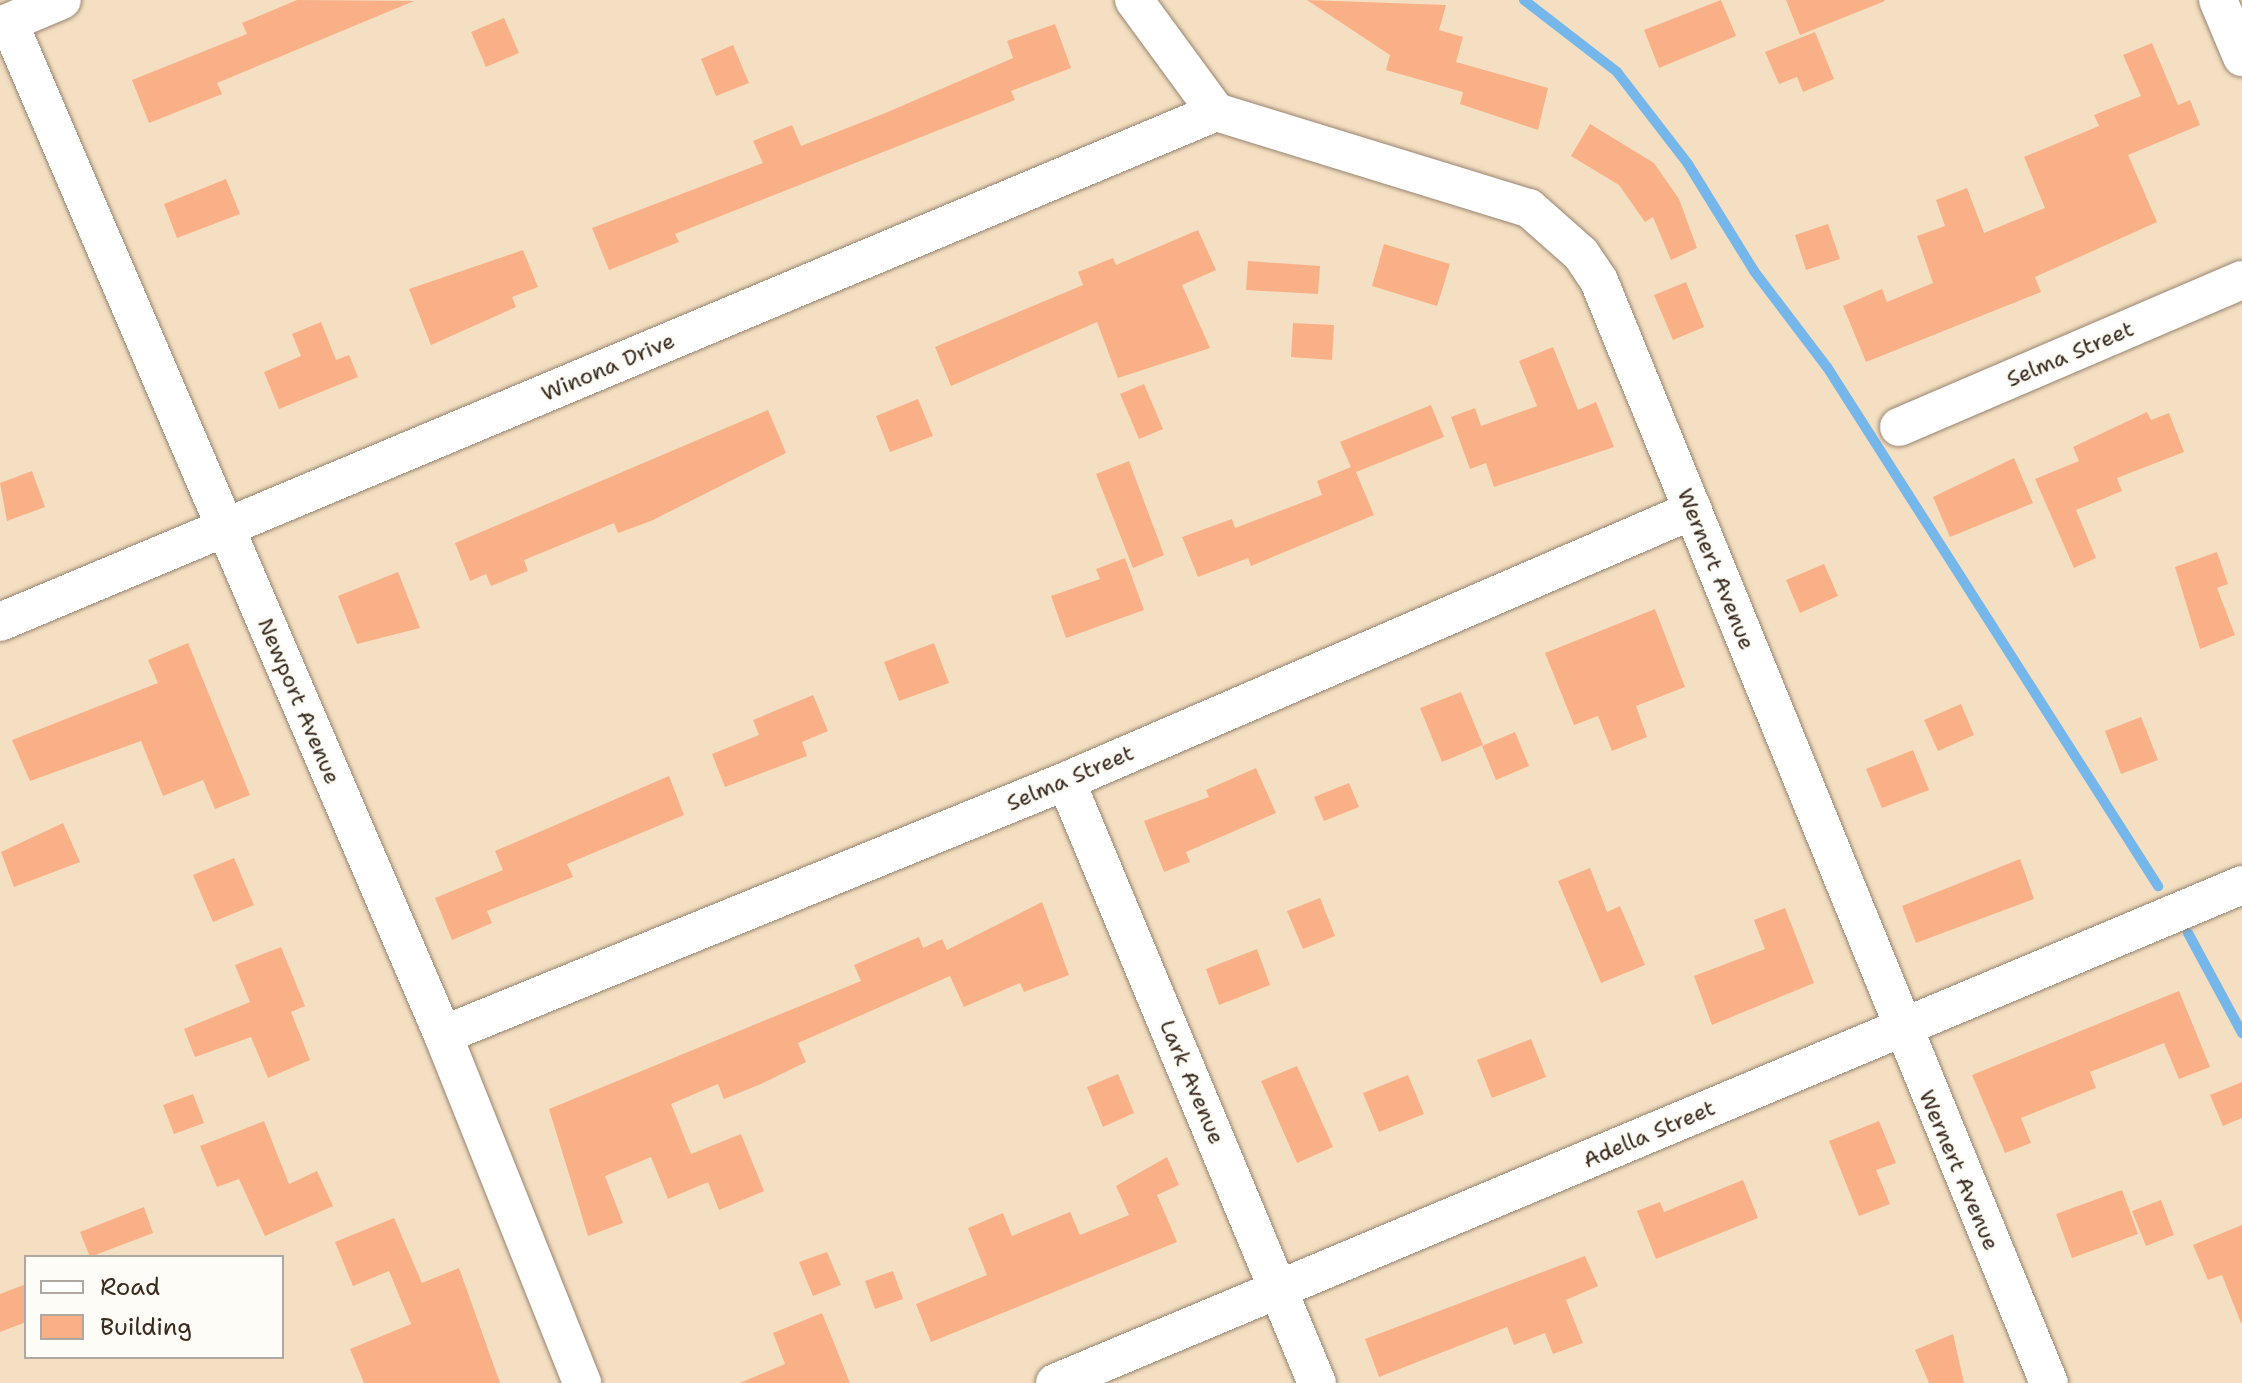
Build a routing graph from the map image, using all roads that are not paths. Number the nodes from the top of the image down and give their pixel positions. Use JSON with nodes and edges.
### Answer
{"nodes":[{"id":1,"x":62,"y":0,"type":"edge"},
{"id":2,"x":1134,"y":0,"type":"edge"},
{"id":3,"x":2218,"y":0,"type":"edge"},
{"id":4,"x":4,"y":25,"type":"edge"},
{"id":5,"x":2242,"y":57,"type":"edge"},
{"id":6,"x":1216,"y":112,"type":"junction"},
{"id":7,"x":2242,"y":280,"type":"edge"},
{"id":8,"x":1899,"y":427,"type":"dead end"},
{"id":9,"x":1693,"y":510,"type":"junction"},
{"id":10,"x":225,"y":528,"type":"junction"},
{"id":11,"x":0,"y":622,"type":"edge"},
{"id":12,"x":1066,"y":781,"type":"junction"},
{"id":13,"x":2242,"y":885,"type":"edge"},
{"id":14,"x":1900,"y":1030,"type":"junction"},
{"id":15,"x":443,"y":1035,"type":"junction"},
{"id":16,"x":1278,"y":1288,"type":"junction"},
{"id":17,"x":582,"y":1383,"type":"edge"},
{"id":18,"x":1055,"y":1383,"type":"edge"},
{"id":19,"x":1317,"y":1383,"type":"edge"},
{"id":20,"x":2049,"y":1383,"type":"edge"}],
"edges":[{"from":1,"to":4,"type":"street"},
{"from":2,"to":6,"type":"street"},
{"from":3,"to":5,"type":"street"},
{"from":4,"to":10,"type":"street","name":"Newport Avenue"},
{"from":6,"to":9,"type":"street","name":"Wernert Avenue"},
{"from":6,"to":10,"type":"street","name":"Winona Drive"},
{"from":7,"to":8,"type":"street","name":"Selma Street"},
{"from":9,"to":12,"type":"street","name":"Selma Street"},
{"from":9,"to":14,"type":"street","name":"Wernert Avenue"},
{"from":10,"to":11,"type":"street","name":"Winona Drive"},
{"from":10,"to":15,"type":"street","name":"Newport Avenue"},
{"from":12,"to":15,"type":"street","name":"Selma Street"},
{"from":12,"to":16,"type":"street","name":"Lark Avenue"},
{"from":13,"to":14,"type":"street","name":"Adella Street"},
{"from":14,"to":16,"type":"street","name":"Adella Street"},
{"from":14,"to":20,"type":"street","name":"Wernert Avenue"},
{"from":15,"to":17,"type":"street","name":"Newport Avenue"},
{"from":16,"to":18,"type":"street","name":"Adella Street"},
{"from":16,"to":19,"type":"street","name":"Lark Avenue"}]}
